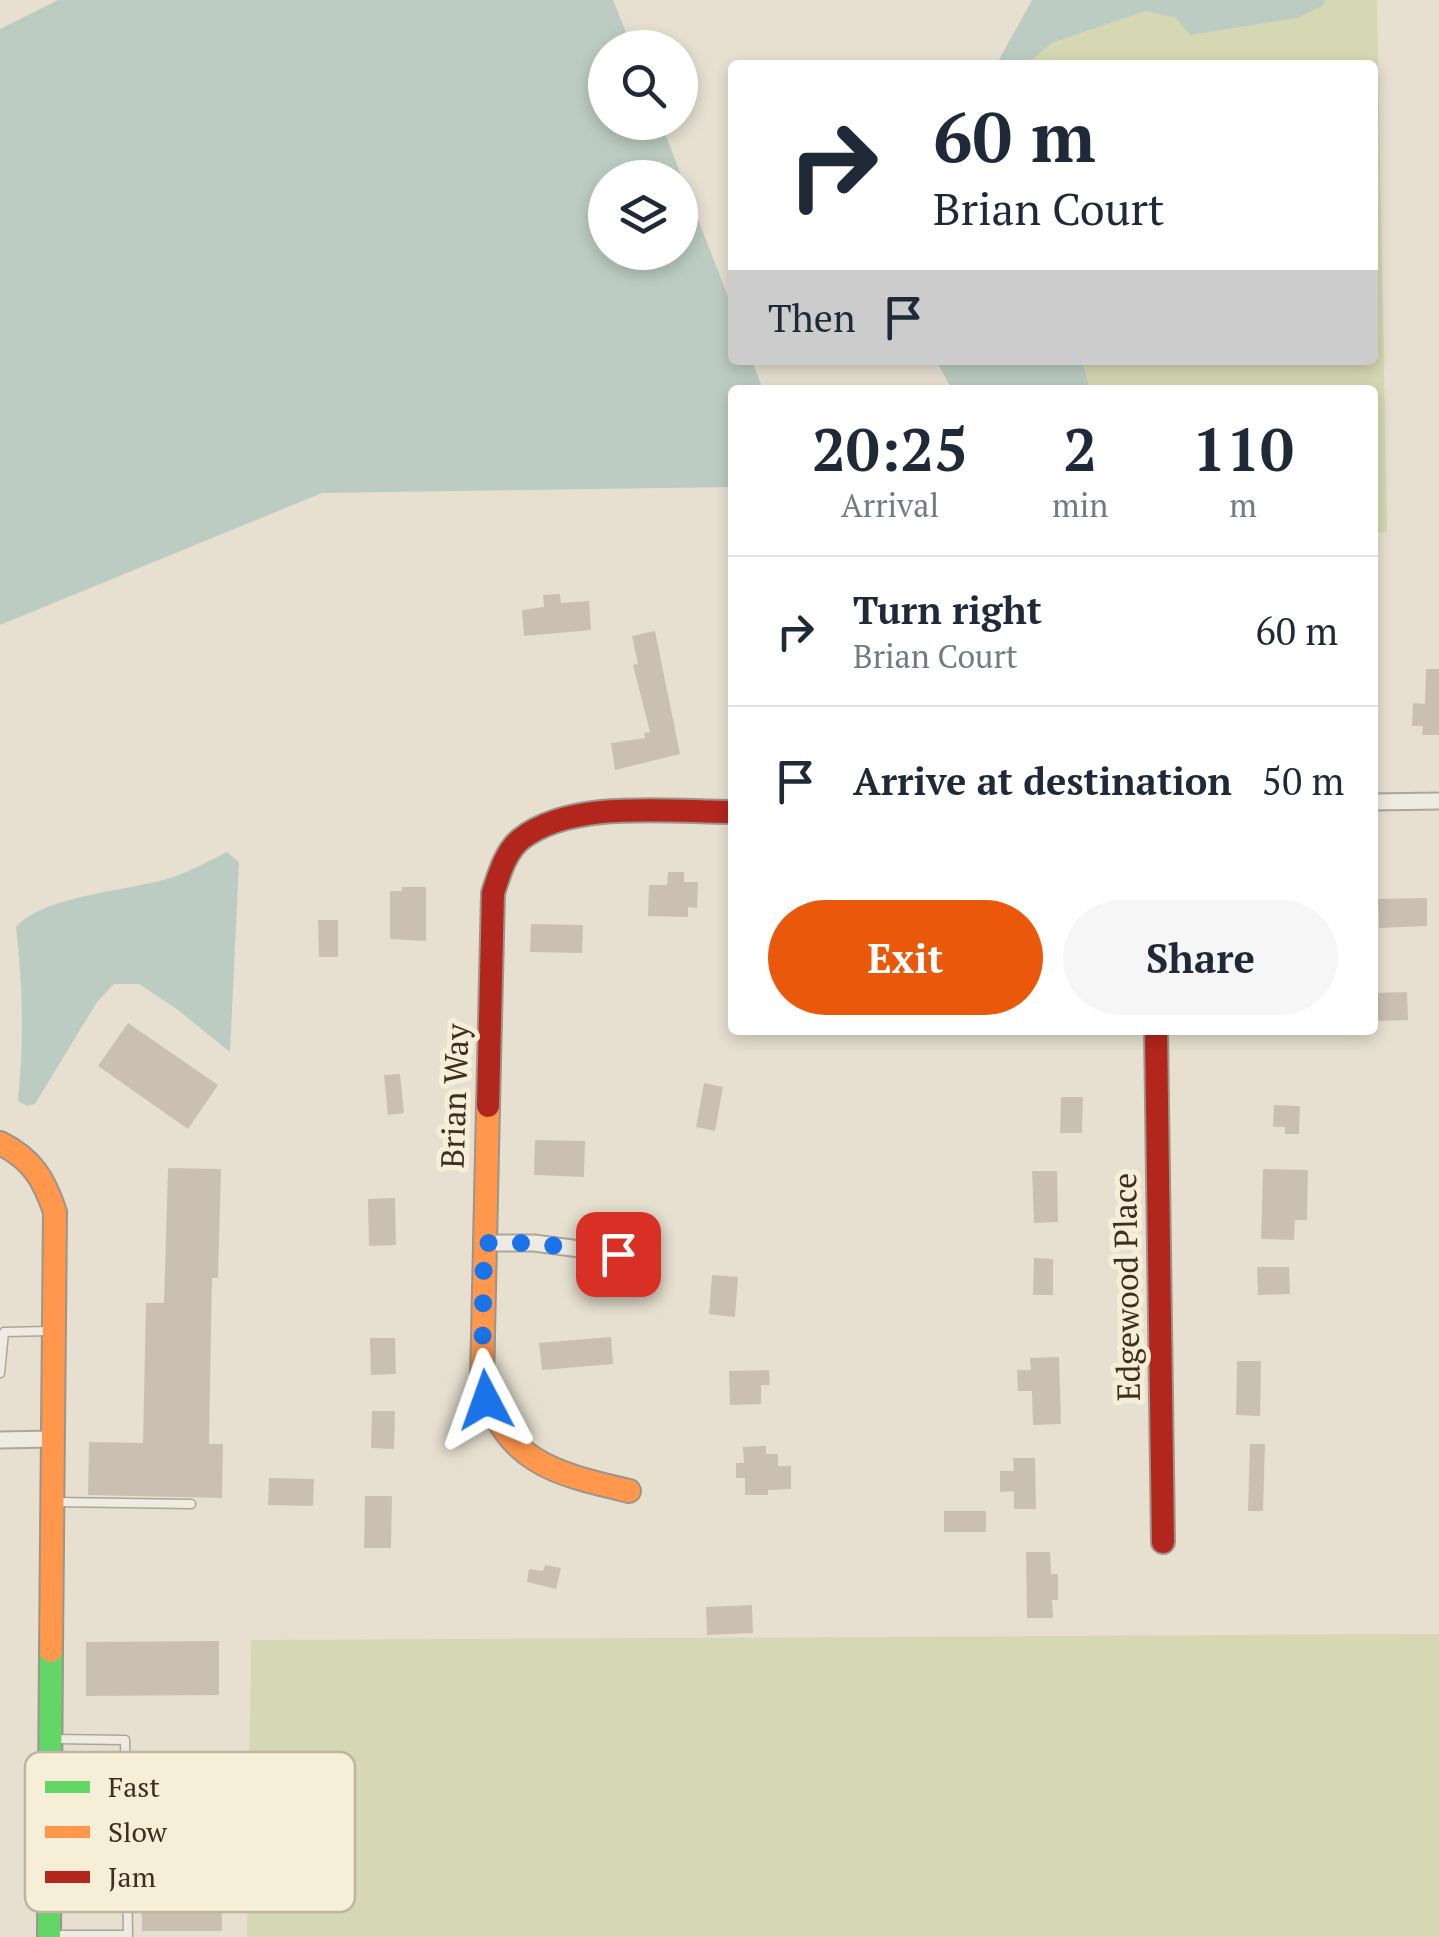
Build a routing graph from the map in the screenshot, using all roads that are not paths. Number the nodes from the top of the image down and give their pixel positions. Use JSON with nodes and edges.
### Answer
{"nodes":[{"id":1,"x":1439,"y":800,"type":"edge"},
{"id":2,"x":1378,"y":802,"type":"edge"},
{"id":3,"x":728,"y":812,"type":"edge"},
{"id":4,"x":1156,"y":1035,"type":"edge"},
{"id":5,"x":0,"y":1143,"type":"edge"},
{"id":6,"x":484,"y":1243,"type":"junction"},
{"id":7,"x":618,"y":1254,"type":"dead end"},
{"id":8,"x":54,"y":1330,"type":"junction"},
{"id":9,"x":0,"y":1373,"type":"edge"},
{"id":10,"x":52,"y":1439,"type":"junction"},
{"id":11,"x":0,"y":1440,"type":"edge"},
{"id":12,"x":629,"y":1492,"type":"dead end"},
{"id":13,"x":52,"y":1502,"type":"junction"},
{"id":14,"x":192,"y":1504,"type":"dead end"},
{"id":15,"x":1163,"y":1542,"type":"dead end"},
{"id":16,"x":50,"y":1739,"type":"junction"},
{"id":17,"x":50,"y":1752,"type":"edge"},
{"id":18,"x":125,"y":1752,"type":"edge"},
{"id":19,"x":128,"y":1912,"type":"edge"},
{"id":20,"x":49,"y":1936,"type":"edge"}],
"edges":[{"from":1,"to":2,"type":"street"},
{"from":3,"to":6,"type":"street","name":"Brian Way"},
{"from":4,"to":15,"type":"street","name":"Edgewood Place"},
{"from":5,"to":8,"type":"street"},
{"from":6,"to":7,"type":"street"},
{"from":6,"to":12,"type":"street","name":"Brian Way"},
{"from":8,"to":9,"type":"lane"},
{"from":8,"to":10,"type":"street"},
{"from":10,"to":11,"type":"street"},
{"from":10,"to":13,"type":"street"},
{"from":13,"to":14,"type":"lane"},
{"from":13,"to":16,"type":"street"},
{"from":16,"to":17,"type":"street"},
{"from":16,"to":18,"type":"lane"},
{"from":19,"to":20,"type":"lane"}]}
